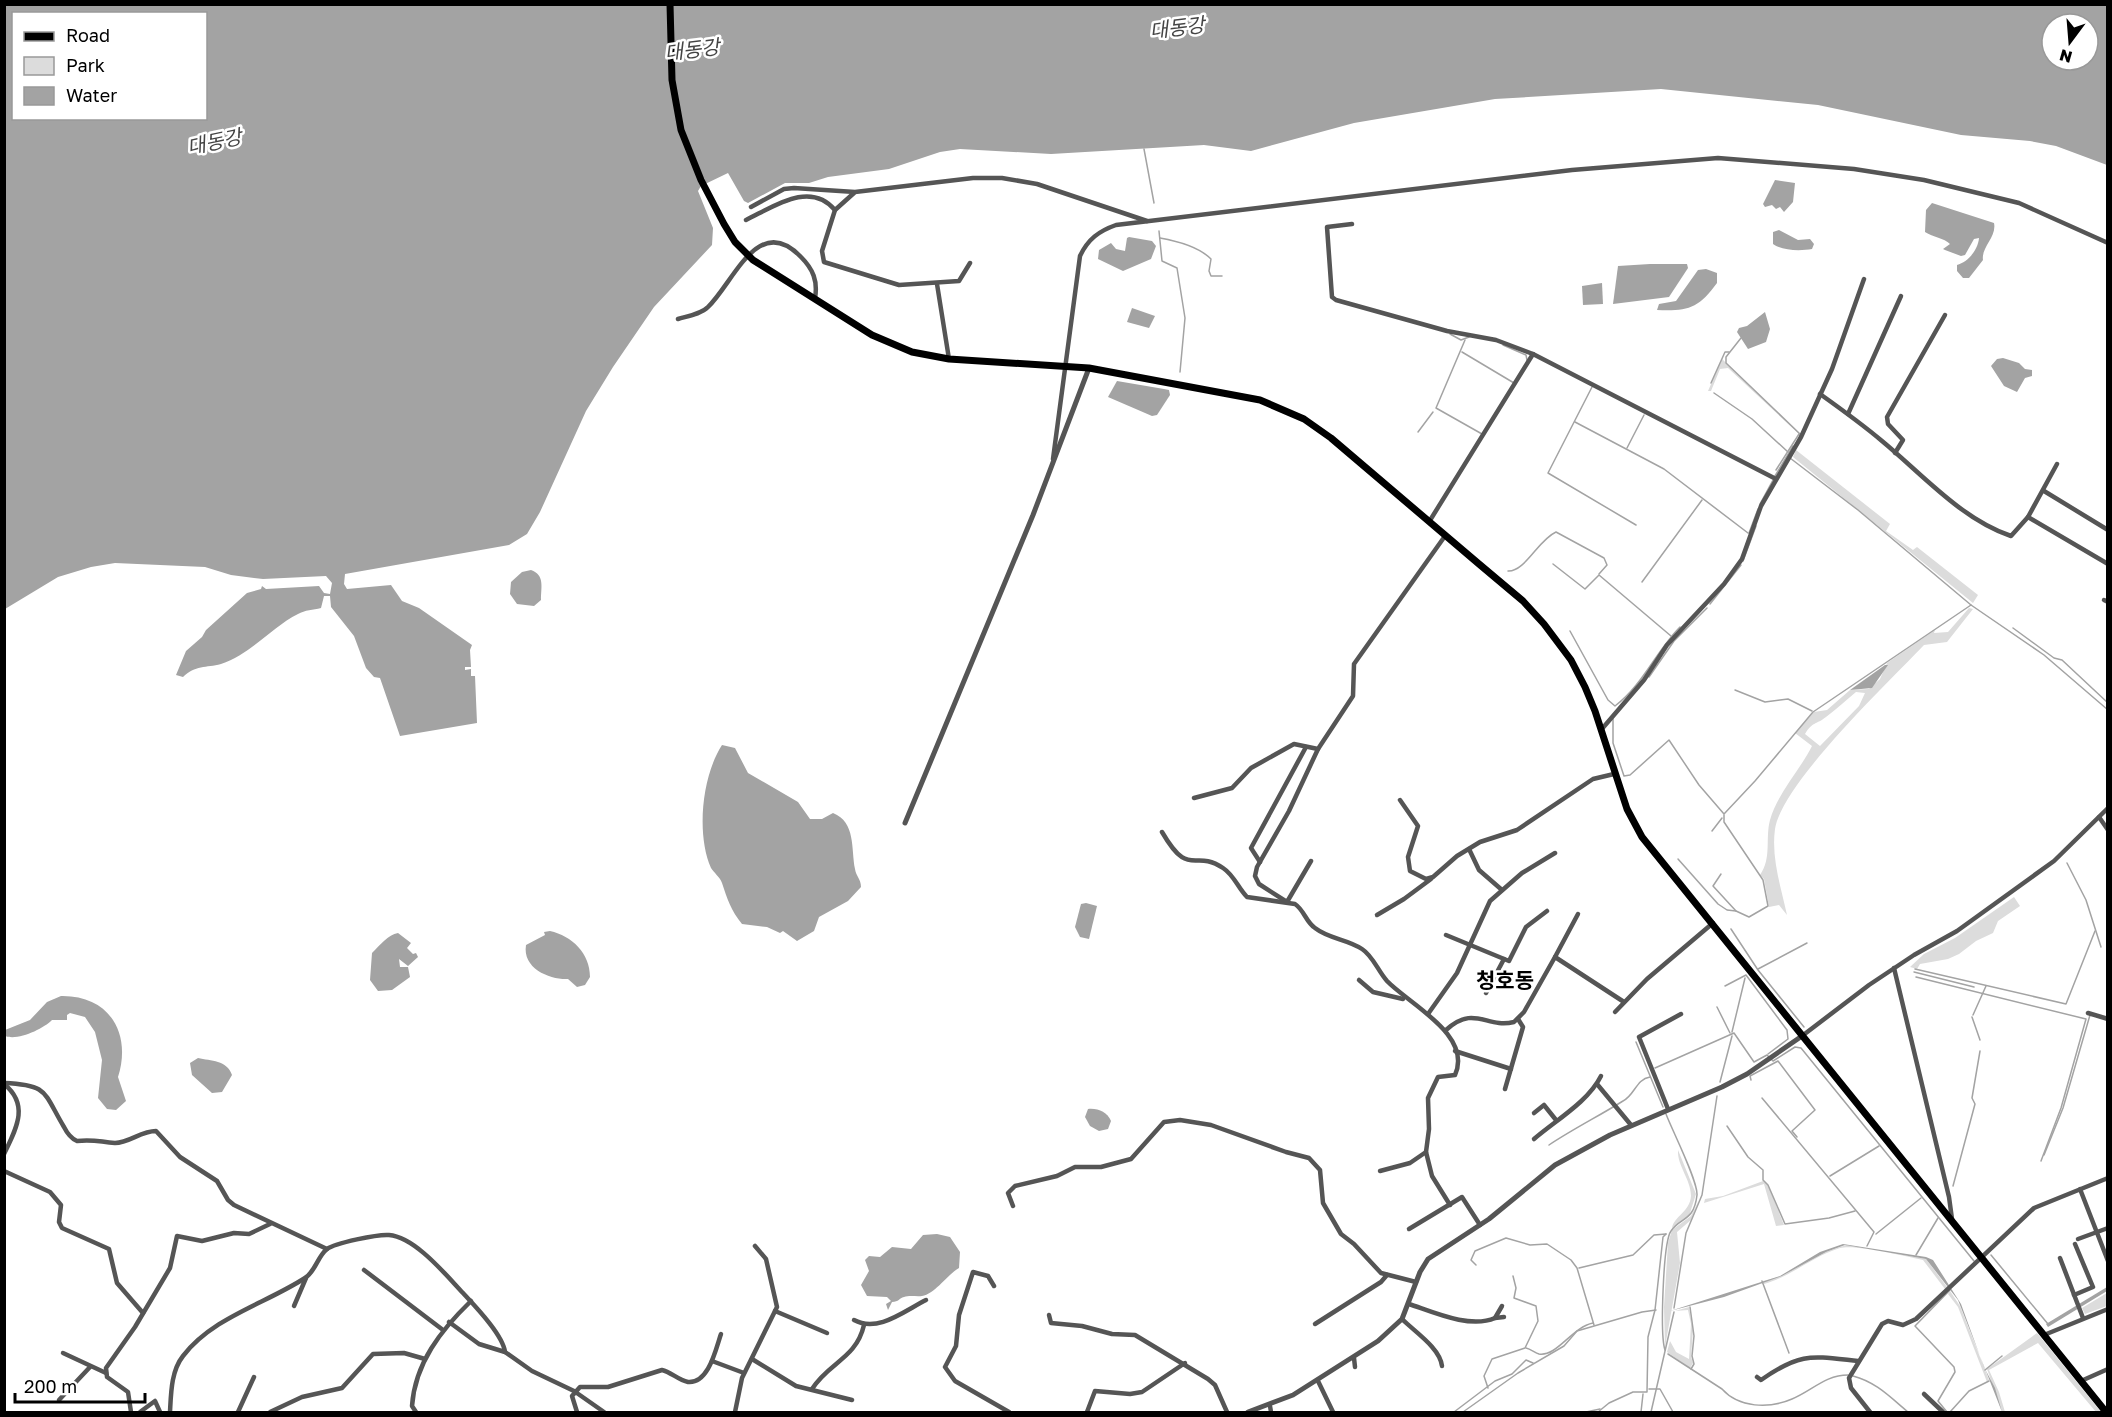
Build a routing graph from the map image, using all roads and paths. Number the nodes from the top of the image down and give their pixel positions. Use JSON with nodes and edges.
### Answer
{"nodes":[{"id":1,"x":670,"y":4,"type":"edge"},
{"id":2,"x":855,"y":192,"type":"junction"},
{"id":3,"x":751,"y":207,"type":"dead end"},
{"id":4,"x":835,"y":210,"type":"junction"},
{"id":5,"x":746,"y":220,"type":"dead end"},
{"id":6,"x":1150,"y":222,"type":"junction"},
{"id":7,"x":1352,"y":224,"type":"dead end"},
{"id":8,"x":2108,"y":243,"type":"edge"},
{"id":9,"x":824,"y":262,"type":"junction"},
{"id":10,"x":970,"y":263,"type":"dead end"},
{"id":11,"x":813,"y":271,"type":"junction"},
{"id":12,"x":1864,"y":279,"type":"dead end"},
{"id":13,"x":937,"y":284,"type":"junction"},
{"id":14,"x":1901,"y":296,"type":"dead end"},
{"id":15,"x":815,"y":298,"type":"junction"},
{"id":16,"x":1945,"y":315,"type":"dead end"},
{"id":17,"x":678,"y":319,"type":"dead end"},
{"id":18,"x":1533,"y":354,"type":"junction"},
{"id":19,"x":949,"y":359,"type":"junction"},
{"id":20,"x":1089,"y":368,"type":"junction"},
{"id":21,"x":1820,"y":394,"type":"junction"},
{"id":22,"x":1848,"y":414,"type":"junction"},
{"id":23,"x":1895,"y":453,"type":"junction"},
{"id":24,"x":1053,"y":461,"type":"junction"},
{"id":25,"x":2057,"y":464,"type":"dead end"},
{"id":26,"x":1776,"y":479,"type":"junction"},
{"id":27,"x":2044,"y":491,"type":"junction"},
{"id":28,"x":2028,"y":517,"type":"junction"},
{"id":29,"x":1429,"y":522,"type":"junction"},
{"id":30,"x":2108,"y":530,"type":"edge"},
{"id":31,"x":1445,"y":536,"type":"junction"},
{"id":32,"x":2108,"y":564,"type":"edge"},
{"id":33,"x":1600,"y":730,"type":"junction"},
{"id":34,"x":1306,"y":747,"type":"junction"},
{"id":35,"x":1318,"y":749,"type":"junction"},
{"id":36,"x":1614,"y":774,"type":"junction"},
{"id":37,"x":1194,"y":798,"type":"dead end"},
{"id":38,"x":1400,"y":800,"type":"dead end"},
{"id":39,"x":2108,"y":808,"type":"edge"},
{"id":40,"x":2099,"y":817,"type":"junction"},
{"id":41,"x":905,"y":822,"type":"dead end"},
{"id":42,"x":2108,"y":830,"type":"edge"},
{"id":43,"x":1162,"y":832,"type":"dead end"},
{"id":44,"x":1469,"y":849,"type":"junction"},
{"id":45,"x":1555,"y":853,"type":"dead end"},
{"id":46,"x":1311,"y":861,"type":"dead end"},
{"id":47,"x":1260,"y":862,"type":"junction"},
{"id":48,"x":1433,"y":877,"type":"junction"},
{"id":49,"x":1502,"y":890,"type":"junction"},
{"id":50,"x":1287,"y":902,"type":"junction"},
{"id":51,"x":1547,"y":911,"type":"dead end"},
{"id":52,"x":1578,"y":914,"type":"dead end"},
{"id":53,"x":1377,"y":915,"type":"dead end"},
{"id":54,"x":1713,"y":923,"type":"junction"},
{"id":55,"x":1446,"y":935,"type":"dead end"},
{"id":56,"x":1471,"y":945,"type":"junction"},
{"id":57,"x":1555,"y":957,"type":"junction"},
{"id":58,"x":1504,"y":960,"type":"junction"},
{"id":59,"x":1894,"y":968,"type":"junction"},
{"id":60,"x":1359,"y":980,"type":"dead end"},
{"id":61,"x":1486,"y":993,"type":"dead end"},
{"id":62,"x":1406,"y":1000,"type":"junction"},
{"id":63,"x":1624,"y":1002,"type":"junction"},
{"id":64,"x":1615,"y":1012,"type":"dead end"},
{"id":65,"x":2088,"y":1013,"type":"dead end"},
{"id":66,"x":1428,"y":1014,"type":"junction"},
{"id":67,"x":1681,"y":1014,"type":"dead end"},
{"id":68,"x":1518,"y":1019,"type":"junction"},
{"id":69,"x":2108,"y":1019,"type":"edge"},
{"id":70,"x":1446,"y":1030,"type":"junction"},
{"id":71,"x":1802,"y":1036,"type":"junction"},
{"id":72,"x":1455,"y":1051,"type":"junction"},
{"id":73,"x":1511,"y":1069,"type":"junction"},
{"id":74,"x":1601,"y":1076,"type":"dead end"},
{"id":75,"x":4,"y":1084,"type":"edge"},
{"id":76,"x":1597,"y":1084,"type":"junction"},
{"id":77,"x":1505,"y":1089,"type":"dead end"},
{"id":78,"x":1668,"y":1109,"type":"junction"},
{"id":79,"x":1534,"y":1113,"type":"dead end"},
{"id":80,"x":1556,"y":1120,"type":"junction"},
{"id":81,"x":1631,"y":1125,"type":"junction"},
{"id":82,"x":1534,"y":1139,"type":"dead end"},
{"id":83,"x":1426,"y":1152,"type":"junction"},
{"id":84,"x":4,"y":1154,"type":"edge"},
{"id":85,"x":4,"y":1171,"type":"edge"},
{"id":86,"x":1380,"y":1171,"type":"dead end"},
{"id":87,"x":2108,"y":1178,"type":"edge"},
{"id":88,"x":2080,"y":1189,"type":"junction"},
{"id":89,"x":1450,"y":1205,"type":"junction"},
{"id":90,"x":1013,"y":1206,"type":"dead end"},
{"id":91,"x":1952,"y":1221,"type":"junction"},
{"id":92,"x":270,"y":1224,"type":"junction"},
{"id":93,"x":1480,"y":1225,"type":"junction"},
{"id":94,"x":2108,"y":1228,"type":"edge"},
{"id":95,"x":1408,"y":1229,"type":"dead end"},
{"id":96,"x":2096,"y":1232,"type":"junction"},
{"id":97,"x":755,"y":1246,"type":"dead end"},
{"id":98,"x":327,"y":1249,"type":"junction"},
{"id":99,"x":1982,"y":1258,"type":"junction"},
{"id":100,"x":2060,"y":1258,"type":"dead end"},
{"id":101,"x":2108,"y":1260,"type":"edge"},
{"id":102,"x":364,"y":1270,"type":"dead end"},
{"id":103,"x":1387,"y":1275,"type":"junction"},
{"id":104,"x":306,"y":1278,"type":"junction"},
{"id":105,"x":1416,"y":1282,"type":"junction"},
{"id":106,"x":962,"y":1285,"type":"dead end"},
{"id":107,"x":994,"y":1286,"type":"dead end"},
{"id":108,"x":968,"y":1287,"type":"junction"},
{"id":109,"x":2074,"y":1295,"type":"junction"},
{"id":110,"x":926,"y":1300,"type":"dead end"},
{"id":111,"x":471,"y":1301,"type":"junction"},
{"id":112,"x":1409,"y":1304,"type":"junction"},
{"id":113,"x":294,"y":1306,"type":"dead end"},
{"id":114,"x":1502,"y":1306,"type":"dead end"},
{"id":115,"x":2108,"y":1309,"type":"edge"},
{"id":116,"x":775,"y":1311,"type":"junction"},
{"id":117,"x":143,"y":1313,"type":"junction"},
{"id":118,"x":1049,"y":1315,"type":"dead end"},
{"id":119,"x":1504,"y":1317,"type":"dead end"},
{"id":120,"x":1495,"y":1318,"type":"junction"},
{"id":121,"x":2084,"y":1318,"type":"junction"},
{"id":122,"x":855,"y":1320,"type":"dead end"},
{"id":123,"x":1402,"y":1320,"type":"junction"},
{"id":124,"x":449,"y":1322,"type":"junction"},
{"id":125,"x":1315,"y":1324,"type":"dead end"},
{"id":126,"x":864,"y":1325,"type":"junction"},
{"id":127,"x":443,"y":1330,"type":"junction"},
{"id":128,"x":827,"y":1333,"type":"dead end"},
{"id":129,"x":721,"y":1334,"type":"dead end"},
{"id":130,"x":2044,"y":1335,"type":"junction"},
{"id":131,"x":505,"y":1352,"type":"junction"},
{"id":132,"x":63,"y":1353,"type":"dead end"},
{"id":133,"x":1354,"y":1358,"type":"junction"},
{"id":134,"x":425,"y":1359,"type":"junction"},
{"id":135,"x":752,"y":1359,"type":"junction"},
{"id":136,"x":712,"y":1361,"type":"junction"},
{"id":137,"x":1858,"y":1361,"type":"junction"},
{"id":138,"x":1185,"y":1363,"type":"junction"},
{"id":139,"x":1442,"y":1366,"type":"dead end"},
{"id":140,"x":90,"y":1367,"type":"junction"},
{"id":141,"x":1356,"y":1367,"type":"dead end"},
{"id":142,"x":2108,"y":1369,"type":"edge"},
{"id":143,"x":106,"y":1373,"type":"junction"},
{"id":144,"x":744,"y":1373,"type":"junction"},
{"id":145,"x":254,"y":1377,"type":"dead end"},
{"id":146,"x":1757,"y":1377,"type":"dead end"},
{"id":147,"x":1318,"y":1381,"type":"junction"},
{"id":148,"x":2081,"y":1381,"type":"junction"},
{"id":149,"x":1300,"y":1382,"type":"dead end"},
{"id":150,"x":812,"y":1389,"type":"junction"},
{"id":151,"x":1304,"y":1389,"type":"junction"},
{"id":152,"x":574,"y":1392,"type":"junction"},
{"id":153,"x":1924,"y":1394,"type":"dead end"},
{"id":154,"x":59,"y":1400,"type":"dead end"},
{"id":155,"x":852,"y":1400,"type":"dead end"},
{"id":156,"x":1270,"y":1406,"type":"junction"},
{"id":157,"x":131,"y":1413,"type":"edge"},
{"id":158,"x":140,"y":1413,"type":"edge"},
{"id":159,"x":160,"y":1413,"type":"edge"},
{"id":160,"x":170,"y":1413,"type":"edge"},
{"id":161,"x":238,"y":1413,"type":"edge"},
{"id":162,"x":270,"y":1413,"type":"edge"},
{"id":163,"x":416,"y":1413,"type":"edge"},
{"id":164,"x":578,"y":1413,"type":"edge"},
{"id":165,"x":604,"y":1413,"type":"edge"},
{"id":166,"x":735,"y":1413,"type":"edge"},
{"id":167,"x":1009,"y":1413,"type":"edge"},
{"id":168,"x":1087,"y":1413,"type":"edge"},
{"id":169,"x":1227,"y":1413,"type":"edge"},
{"id":170,"x":1248,"y":1413,"type":"edge"},
{"id":171,"x":1271,"y":1413,"type":"edge"},
{"id":172,"x":1333,"y":1413,"type":"edge"},
{"id":173,"x":1870,"y":1413,"type":"edge"},
{"id":174,"x":1943,"y":1413,"type":"edge"},
{"id":175,"x":2106,"y":1413,"type":"edge"}],
"edges":[{"from":1,"to":15,"type":"main road"},
{"from":2,"to":3,"type":"street"},
{"from":2,"to":4,"type":"street"},
{"from":2,"to":6,"type":"street"},
{"from":4,"to":5,"type":"street"},
{"from":4,"to":9,"type":"street"},
{"from":6,"to":8,"type":"street"},
{"from":6,"to":24,"type":"street"},
{"from":7,"to":18,"type":"street"},
{"from":9,"to":11,"type":"street"},
{"from":9,"to":13,"type":"street"},
{"from":10,"to":13,"type":"street"},
{"from":11,"to":15,"type":"street"},
{"from":11,"to":17,"type":"street"},
{"from":12,"to":21,"type":"street"},
{"from":13,"to":19,"type":"street"},
{"from":14,"to":22,"type":"street"},
{"from":15,"to":19,"type":"main road"},
{"from":16,"to":23,"type":"street"},
{"from":18,"to":26,"type":"street"},
{"from":18,"to":29,"type":"street"},
{"from":19,"to":20,"type":"main road"},
{"from":20,"to":24,"type":"street"},
{"from":20,"to":29,"type":"main road"},
{"from":21,"to":22,"type":"street"},
{"from":21,"to":26,"type":"street"},
{"from":22,"to":23,"type":"street"},
{"from":23,"to":28,"type":"street"},
{"from":24,"to":41,"type":"street"},
{"from":25,"to":27,"type":"street"},
{"from":26,"to":33,"type":"street"},
{"from":27,"to":28,"type":"street"},
{"from":27,"to":30,"type":"street"},
{"from":28,"to":32,"type":"street"},
{"from":29,"to":31,"type":"main road"},
{"from":31,"to":33,"type":"main road"},
{"from":31,"to":35,"type":"street"},
{"from":33,"to":36,"type":"main road"},
{"from":34,"to":35,"type":"street"},
{"from":34,"to":37,"type":"street"},
{"from":34,"to":47,"type":"street"},
{"from":35,"to":47,"type":"street"},
{"from":36,"to":44,"type":"street"},
{"from":36,"to":54,"type":"main road"},
{"from":38,"to":48,"type":"street"},
{"from":39,"to":40,"type":"street"},
{"from":40,"to":42,"type":"street"},
{"from":40,"to":59,"type":"street"},
{"from":43,"to":50,"type":"street"},
{"from":44,"to":48,"type":"street"},
{"from":44,"to":49,"type":"street"},
{"from":45,"to":49,"type":"street"},
{"from":46,"to":50,"type":"street"},
{"from":47,"to":50,"type":"street"},
{"from":48,"to":53,"type":"street"},
{"from":49,"to":56,"type":"street"},
{"from":50,"to":62,"type":"street"},
{"from":51,"to":58,"type":"street"},
{"from":52,"to":57,"type":"street"},
{"from":54,"to":63,"type":"street"},
{"from":54,"to":71,"type":"main road"},
{"from":55,"to":56,"type":"street"},
{"from":56,"to":58,"type":"street"},
{"from":56,"to":66,"type":"street"},
{"from":57,"to":63,"type":"street"},
{"from":57,"to":68,"type":"street"},
{"from":58,"to":61,"type":"street"},
{"from":59,"to":71,"type":"street"},
{"from":59,"to":91,"type":"street"},
{"from":60,"to":62,"type":"street"},
{"from":62,"to":66,"type":"street"},
{"from":63,"to":64,"type":"street"},
{"from":65,"to":69,"type":"street"},
{"from":66,"to":70,"type":"street"},
{"from":67,"to":78,"type":"street"},
{"from":68,"to":70,"type":"street"},
{"from":68,"to":73,"type":"street"},
{"from":70,"to":72,"type":"street"},
{"from":71,"to":78,"type":"street"},
{"from":71,"to":91,"type":"main road"},
{"from":72,"to":73,"type":"street"},
{"from":72,"to":83,"type":"street"},
{"from":73,"to":77,"type":"street"},
{"from":74,"to":76,"type":"street"},
{"from":75,"to":84,"type":"street"},
{"from":75,"to":92,"type":"street"},
{"from":76,"to":80,"type":"street"},
{"from":76,"to":81,"type":"street"},
{"from":78,"to":81,"type":"street"},
{"from":79,"to":80,"type":"street"},
{"from":80,"to":82,"type":"street"},
{"from":81,"to":93,"type":"street"},
{"from":83,"to":86,"type":"street"},
{"from":83,"to":89,"type":"street"},
{"from":85,"to":117,"type":"street"},
{"from":87,"to":88,"type":"street"},
{"from":88,"to":96,"type":"street"},
{"from":88,"to":99,"type":"street"},
{"from":89,"to":93,"type":"street"},
{"from":89,"to":95,"type":"street"},
{"from":90,"to":103,"type":"street"},
{"from":91,"to":99,"type":"main road"},
{"from":92,"to":98,"type":"street"},
{"from":92,"to":117,"type":"street"},
{"from":93,"to":105,"type":"street"},
{"from":94,"to":96,"type":"street"},
{"from":96,"to":101,"type":"street"},
{"from":96,"to":109,"type":"street"},
{"from":97,"to":116,"type":"street"},
{"from":98,"to":104,"type":"street"},
{"from":98,"to":111,"type":"street"},
{"from":99,"to":130,"type":"main road"},
{"from":99,"to":137,"type":"street"},
{"from":100,"to":109,"type":"street"},
{"from":102,"to":127,"type":"street"},
{"from":103,"to":105,"type":"street"},
{"from":103,"to":125,"type":"street"},
{"from":104,"to":113,"type":"street"},
{"from":104,"to":160,"type":"street"},
{"from":105,"to":112,"type":"street"},
{"from":106,"to":108,"type":"street"},
{"from":107,"to":108,"type":"street"},
{"from":108,"to":167,"type":"street"},
{"from":109,"to":121,"type":"street"},
{"from":110,"to":126,"type":"street"},
{"from":111,"to":124,"type":"street"},
{"from":111,"to":131,"type":"street"},
{"from":112,"to":120,"type":"street"},
{"from":112,"to":123,"type":"street"},
{"from":114,"to":120,"type":"street"},
{"from":115,"to":121,"type":"street"},
{"from":116,"to":128,"type":"street"},
{"from":116,"to":135,"type":"street"},
{"from":117,"to":143,"type":"street"},
{"from":118,"to":138,"type":"street"},
{"from":119,"to":120,"type":"street"},
{"from":121,"to":130,"type":"street"},
{"from":122,"to":126,"type":"street"},
{"from":123,"to":133,"type":"street"},
{"from":123,"to":139,"type":"street"},
{"from":124,"to":127,"type":"street"},
{"from":124,"to":131,"type":"street"},
{"from":126,"to":150,"type":"street"},
{"from":127,"to":134,"type":"street"},
{"from":129,"to":136,"type":"street"},
{"from":130,"to":148,"type":"main road"},
{"from":131,"to":152,"type":"street"},
{"from":132,"to":140,"type":"street"},
{"from":133,"to":141,"type":"street"},
{"from":133,"to":147,"type":"street"},
{"from":134,"to":162,"type":"street"},
{"from":134,"to":163,"type":"street"},
{"from":135,"to":144,"type":"street"},
{"from":135,"to":150,"type":"street"},
{"from":136,"to":144,"type":"street"},
{"from":136,"to":152,"type":"street"},
{"from":137,"to":146,"type":"street"},
{"from":137,"to":173,"type":"street"},
{"from":138,"to":168,"type":"street"},
{"from":138,"to":169,"type":"street"},
{"from":140,"to":143,"type":"street"},
{"from":140,"to":154,"type":"street"},
{"from":142,"to":148,"type":"street"},
{"from":143,"to":157,"type":"street"},
{"from":144,"to":166,"type":"street"},
{"from":145,"to":161,"type":"street"},
{"from":147,"to":151,"type":"street"},
{"from":147,"to":172,"type":"street"},
{"from":148,"to":175,"type":"main road"},
{"from":149,"to":151,"type":"street"},
{"from":150,"to":155,"type":"street"},
{"from":151,"to":156,"type":"street"},
{"from":152,"to":164,"type":"street"},
{"from":152,"to":165,"type":"street"},
{"from":153,"to":174,"type":"street"},
{"from":156,"to":170,"type":"street"},
{"from":156,"to":171,"type":"street"},
{"from":158,"to":159,"type":"street"}]}
